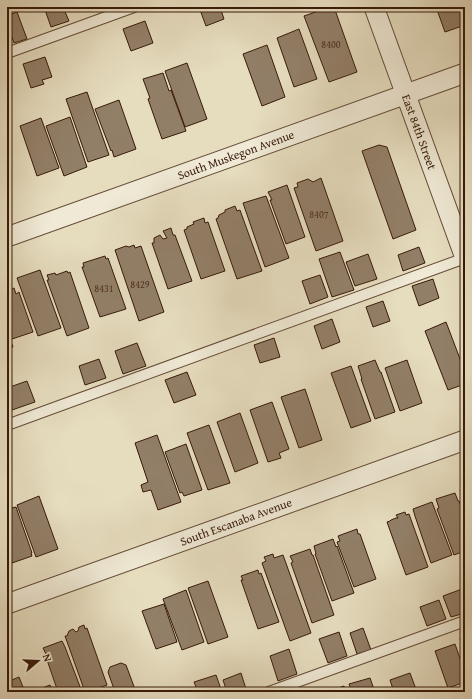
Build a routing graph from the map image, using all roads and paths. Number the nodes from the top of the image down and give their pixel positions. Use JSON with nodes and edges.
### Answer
{"nodes":[{"id":1,"x":134,"y":7,"type":"edge"},
{"id":2,"x":374,"y":7,"type":"edge"},
{"id":3,"x":7,"y":53,"type":"edge"},
{"id":4,"x":465,"y":72,"type":"edge"},
{"id":5,"x":406,"y":94,"type":"junction"},
{"id":6,"x":7,"y":237,"type":"edge"},
{"id":7,"x":465,"y":258,"type":"edge"},
{"id":8,"x":7,"y":425,"type":"edge"},
{"id":9,"x":465,"y":440,"type":"edge"},
{"id":10,"x":7,"y":604,"type":"edge"},
{"id":11,"x":465,"y":621,"type":"edge"},
{"id":12,"x":269,"y":692,"type":"edge"}],
"edges":[{"from":1,"to":3,"type":"lane"},
{"from":2,"to":5,"type":"street","name":"East 84th Street"},
{"from":4,"to":5,"type":"street","name":"South Muskegon Avenue"},
{"from":5,"to":6,"type":"street","name":"South Muskegon Avenue"},
{"from":5,"to":7,"type":"street","name":"East 84th Street"},
{"from":7,"to":8,"type":"lane"},
{"from":9,"to":10,"type":"street","name":"South Escanaba Avenue"},
{"from":11,"to":12,"type":"lane"}]}
